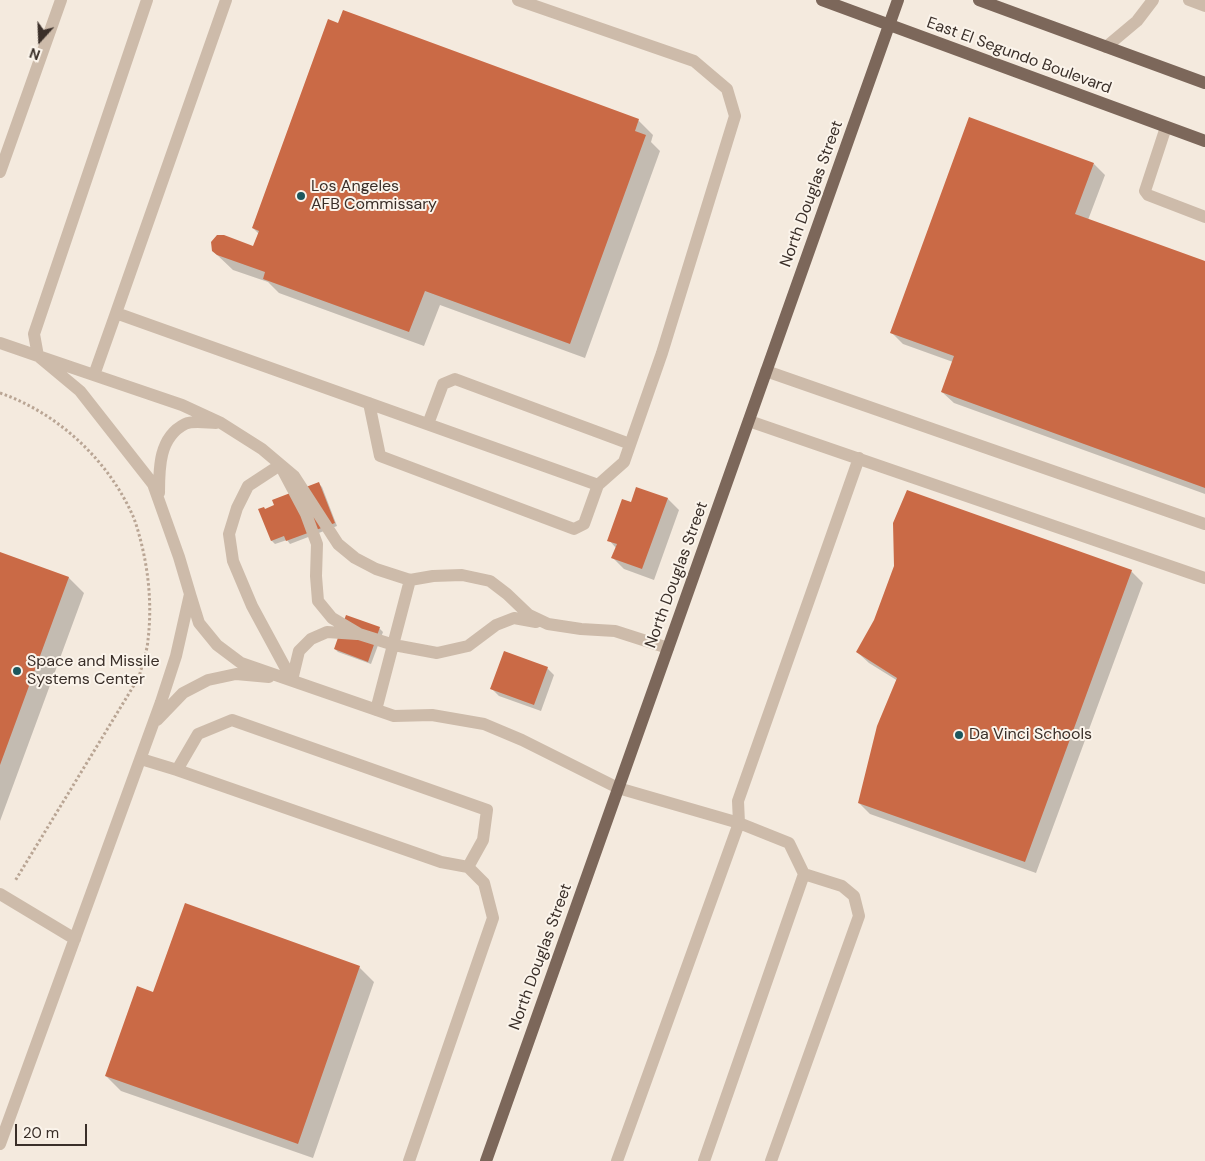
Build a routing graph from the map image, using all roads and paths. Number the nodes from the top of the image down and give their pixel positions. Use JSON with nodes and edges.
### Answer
{"nodes":[{"id":1,"x":61,"y":0,"type":"edge"},
{"id":2,"x":147,"y":0,"type":"edge"},
{"id":3,"x":226,"y":0,"type":"edge"},
{"id":4,"x":518,"y":0,"type":"edge"},
{"id":5,"x":822,"y":0,"type":"edge"},
{"id":6,"x":898,"y":0,"type":"edge"},
{"id":7,"x":979,"y":0,"type":"edge"},
{"id":8,"x":1153,"y":0,"type":"edge"},
{"id":9,"x":1189,"y":0,"type":"edge"},
{"id":10,"x":1205,"y":6,"type":"edge"},
{"id":11,"x":889,"y":26,"type":"junction"},
{"id":12,"x":1106,"y":47,"type":"junction"},
{"id":13,"x":1205,"y":83,"type":"edge"},
{"id":14,"x":1166,"y":127,"type":"junction"},
{"id":15,"x":1205,"y":141,"type":"edge"},
{"id":16,"x":0,"y":172,"type":"edge"},
{"id":17,"x":1205,"y":217,"type":"edge"},
{"id":18,"x":116,"y":312,"type":"junction"},
{"id":19,"x":0,"y":343,"type":"edge"},
{"id":20,"x":38,"y":356,"type":"junction"},
{"id":21,"x":766,"y":371,"type":"junction"},
{"id":22,"x":94,"y":375,"type":"junction"},
{"id":23,"x":0,"y":393,"type":"edge"},
{"id":24,"x":369,"y":403,"type":"junction"},
{"id":25,"x":749,"y":421,"type":"junction"},
{"id":26,"x":221,"y":423,"type":"junction"},
{"id":27,"x":428,"y":424,"type":"junction"},
{"id":28,"x":630,"y":444,"type":"junction"},
{"id":29,"x":859,"y":458,"type":"junction"},
{"id":30,"x":280,"y":465,"type":"junction"},
{"id":31,"x":598,"y":486,"type":"junction"},
{"id":32,"x":159,"y":502,"type":"junction"},
{"id":33,"x":1205,"y":524,"type":"edge"},
{"id":34,"x":1205,"y":578,"type":"edge"},
{"id":35,"x":410,"y":580,"type":"junction"},
{"id":36,"x":190,"y":594,"type":"junction"},
{"id":37,"x":548,"y":624,"type":"junction"},
{"id":38,"x":359,"y":634,"type":"junction"},
{"id":39,"x":394,"y":644,"type":"junction"},
{"id":40,"x":668,"y":648,"type":"junction"},
{"id":41,"x":292,"y":680,"type":"junction"},
{"id":42,"x":376,"y":710,"type":"junction"},
{"id":43,"x":153,"y":724,"type":"junction"},
{"id":44,"x":141,"y":759,"type":"junction"},
{"id":45,"x":178,"y":770,"type":"junction"},
{"id":46,"x":618,"y":788,"type":"junction"},
{"id":47,"x":739,"y":823,"type":"junction"},
{"id":48,"x":468,"y":867,"type":"junction"},
{"id":49,"x":804,"y":874,"type":"junction"},
{"id":50,"x":3,"y":895,"type":"edge"},
{"id":51,"x":75,"y":939,"type":"junction"},
{"id":52,"x":0,"y":1144,"type":"edge"},
{"id":53,"x":409,"y":1161,"type":"edge"},
{"id":54,"x":486,"y":1161,"type":"edge"},
{"id":55,"x":617,"y":1161,"type":"edge"},
{"id":56,"x":704,"y":1161,"type":"edge"},
{"id":57,"x":771,"y":1161,"type":"edge"}],
"edges":[{"from":1,"to":16,"type":"lane"},
{"from":2,"to":20,"type":"lane"},
{"from":3,"to":18,"type":"lane"},
{"from":4,"to":28,"type":"lane"},
{"from":5,"to":11,"type":"main road","name":"East El Segundo Boulevard"},
{"from":6,"to":11,"type":"main road","name":"North Douglas Street"},
{"from":7,"to":12,"type":"main road"},
{"from":8,"to":12,"type":"lane"},
{"from":9,"to":10,"type":"lane"},
{"from":11,"to":14,"type":"main road","name":"East El Segundo Boulevard"},
{"from":11,"to":21,"type":"main road","name":"North Douglas Street"},
{"from":12,"to":13,"type":"main road"},
{"from":14,"to":15,"type":"main road","name":"East El Segundo Boulevard"},
{"from":14,"to":17,"type":"lane"},
{"from":18,"to":22,"type":"lane"},
{"from":18,"to":24,"type":"lane"},
{"from":19,"to":20,"type":"lane"},
{"from":20,"to":22,"type":"lane"},
{"from":20,"to":32,"type":"lane"},
{"from":21,"to":25,"type":"main road","name":"North Douglas Street"},
{"from":21,"to":33,"type":"lane"},
{"from":22,"to":26,"type":"lane"},
{"from":23,"to":50,"type":"path"},
{"from":24,"to":27,"type":"lane"},
{"from":24,"to":31,"type":"lane"},
{"from":25,"to":29,"type":"lane"},
{"from":25,"to":40,"type":"main road","name":"North Douglas Street"},
{"from":26,"to":30,"type":"lane"},
{"from":26,"to":32,"type":"lane"},
{"from":27,"to":28,"type":"lane"},
{"from":27,"to":31,"type":"lane"},
{"from":28,"to":31,"type":"lane"},
{"from":29,"to":34,"type":"lane"},
{"from":29,"to":47,"type":"lane"},
{"from":30,"to":35,"type":"lane"},
{"from":30,"to":38,"type":"lane"},
{"from":30,"to":41,"type":"lane"},
{"from":32,"to":36,"type":"lane"},
{"from":35,"to":37,"type":"lane"},
{"from":35,"to":39,"type":"lane"},
{"from":36,"to":41,"type":"lane"},
{"from":36,"to":43,"type":"lane"},
{"from":37,"to":39,"type":"lane"},
{"from":37,"to":40,"type":"lane"},
{"from":38,"to":39,"type":"lane"},
{"from":38,"to":41,"type":"lane"},
{"from":39,"to":42,"type":"lane"},
{"from":40,"to":46,"type":"main road","name":"North Douglas Street"},
{"from":41,"to":42,"type":"lane"},
{"from":41,"to":43,"type":"lane"},
{"from":42,"to":46,"type":"lane"},
{"from":43,"to":44,"type":"lane"},
{"from":44,"to":45,"type":"lane"},
{"from":44,"to":51,"type":"lane"},
{"from":45,"to":48,"type":"lane"},
{"from":45,"to":48,"type":"lane"},
{"from":46,"to":47,"type":"lane"},
{"from":46,"to":54,"type":"main road","name":"North Douglas Street"},
{"from":47,"to":49,"type":"lane"},
{"from":47,"to":55,"type":"lane"},
{"from":48,"to":53,"type":"lane"},
{"from":49,"to":56,"type":"lane"},
{"from":49,"to":57,"type":"lane"},
{"from":50,"to":51,"type":"lane"},
{"from":51,"to":52,"type":"lane"}]}
